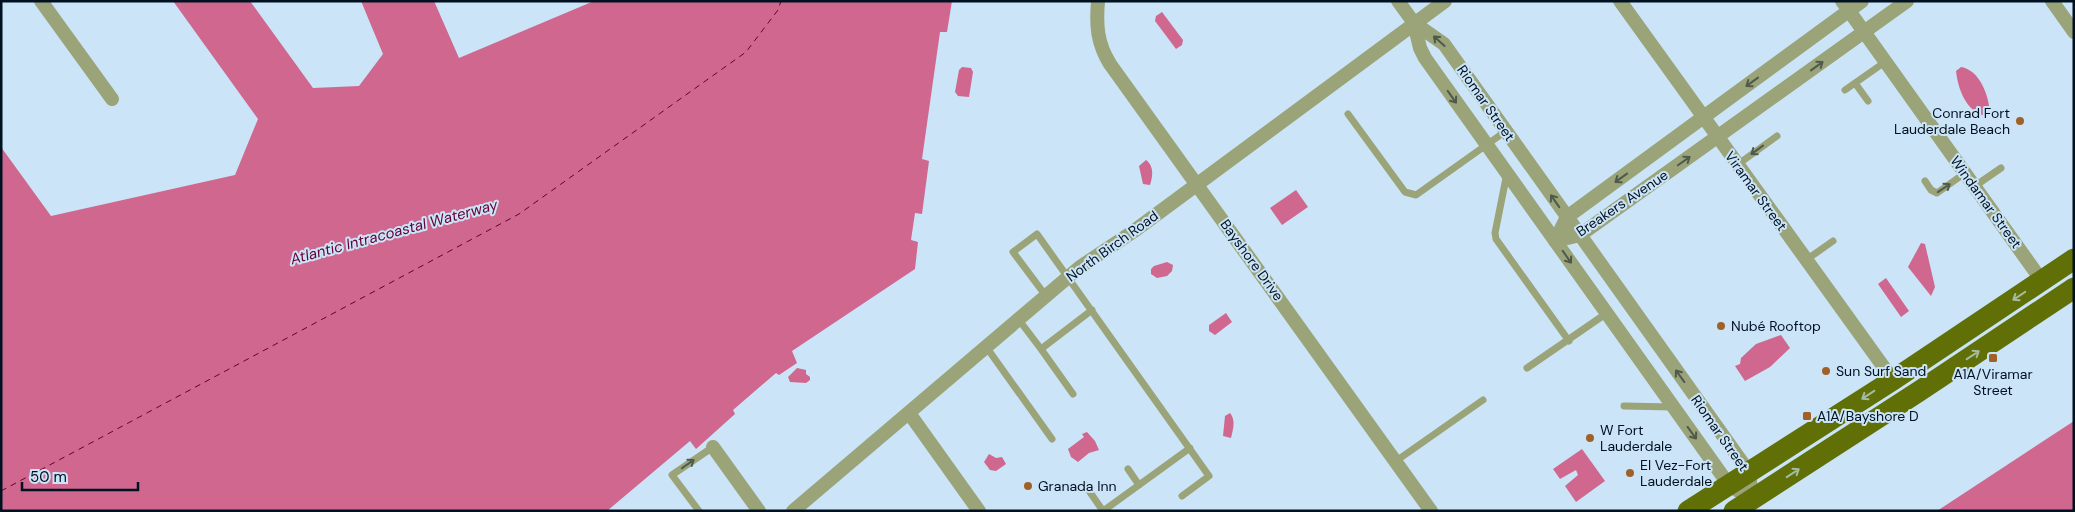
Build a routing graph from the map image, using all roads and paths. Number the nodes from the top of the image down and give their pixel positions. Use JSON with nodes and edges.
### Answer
{"nodes":[{"id":1,"x":41,"y":1,"type":"edge"},
{"id":2,"x":1098,"y":1,"type":"edge"},
{"id":3,"x":1398,"y":1,"type":"edge"},
{"id":4,"x":1445,"y":1,"type":"edge"},
{"id":5,"x":1620,"y":1,"type":"edge"},
{"id":6,"x":1862,"y":1,"type":"edge"},
{"id":7,"x":1907,"y":1,"type":"edge"},
{"id":8,"x":2052,"y":1,"type":"edge"},
{"id":9,"x":1845,"y":6,"type":"edge"},
{"id":10,"x":1414,"y":23,"type":"junction"},
{"id":11,"x":1864,"y":32,"type":"junction"},
{"id":12,"x":2074,"y":32,"type":"edge"},
{"id":13,"x":1886,"y":62,"type":"junction"},
{"id":14,"x":1855,"y":84,"type":"junction"},
{"id":15,"x":1845,"y":90,"type":"dead end"},
{"id":16,"x":112,"y":99,"type":"dead end"},
{"id":17,"x":1868,"y":102,"type":"dead end"},
{"id":18,"x":1348,"y":114,"type":"dead end"},
{"id":19,"x":1704,"y":117,"type":"junction"},
{"id":20,"x":1506,"y":131,"type":"junction"},
{"id":21,"x":1777,"y":136,"type":"dead end"},
{"id":22,"x":1718,"y":137,"type":"junction"},
{"id":23,"x":1486,"y":144,"type":"junction"},
{"id":24,"x":1737,"y":164,"type":"junction"},
{"id":25,"x":2001,"y":168,"type":"dead end"},
{"id":26,"x":1507,"y":173,"type":"junction"},
{"id":27,"x":1965,"y":173,"type":"junction"},
{"id":28,"x":1925,"y":181,"type":"dead end"},
{"id":29,"x":1198,"y":184,"type":"junction"},
{"id":30,"x":1975,"y":186,"type":"junction"},
{"id":31,"x":1567,"y":217,"type":"junction"},
{"id":32,"x":1580,"y":235,"type":"junction"},
{"id":33,"x":1555,"y":240,"type":"junction"},
{"id":34,"x":1833,"y":241,"type":"dead end"},
{"id":35,"x":2074,"y":259,"type":"edge"},
{"id":36,"x":1806,"y":260,"type":"junction"},
{"id":37,"x":1069,"y":277,"type":"junction"},
{"id":38,"x":2042,"y":280,"type":"junction"},
{"id":39,"x":2074,"y":288,"type":"edge"},
{"id":40,"x":1046,"y":296,"type":"junction"},
{"id":41,"x":1092,"y":310,"type":"junction"},
{"id":42,"x":1607,"y":313,"type":"junction"},
{"id":43,"x":1019,"y":320,"type":"junction"},
{"id":44,"x":1569,"y":341,"type":"junction"},
{"id":45,"x":987,"y":348,"type":"junction"},
{"id":46,"x":1041,"y":349,"type":"junction"},
{"id":47,"x":1527,"y":368,"type":"dead end"},
{"id":48,"x":1893,"y":380,"type":"junction"},
{"id":49,"x":1073,"y":394,"type":"dead end"},
{"id":50,"x":1483,"y":400,"type":"dead end"},
{"id":51,"x":1624,"y":406,"type":"dead end"},
{"id":52,"x":1673,"y":407,"type":"junction"},
{"id":53,"x":909,"y":413,"type":"junction"},
{"id":54,"x":1052,"y":440,"type":"dead end"},
{"id":55,"x":713,"y":447,"type":"joint"},
{"id":56,"x":1190,"y":448,"type":"junction"},
{"id":57,"x":1396,"y":462,"type":"junction"},
{"id":58,"x":1128,"y":469,"type":"dead end"},
{"id":59,"x":1749,"y":472,"type":"junction"},
{"id":60,"x":1084,"y":485,"type":"dead end"},
{"id":61,"x":1139,"y":485,"type":"junction"},
{"id":62,"x":1729,"y":485,"type":"junction"},
{"id":63,"x":1182,"y":496,"type":"dead end"},
{"id":64,"x":1752,"y":499,"type":"junction"},
{"id":65,"x":700,"y":511,"type":"edge"},
{"id":66,"x":759,"y":511,"type":"edge"},
{"id":67,"x":794,"y":511,"type":"edge"},
{"id":68,"x":979,"y":511,"type":"edge"},
{"id":69,"x":1103,"y":511,"type":"edge"},
{"id":70,"x":1431,"y":511,"type":"edge"},
{"id":71,"x":1688,"y":511,"type":"edge"},
{"id":72,"x":1734,"y":511,"type":"edge"}],
"edges":[{"from":1,"to":16,"type":"street"},
{"from":2,"to":29,"type":"street","name":"Bayshore Drive"},
{"from":3,"to":10,"type":"street","name":"Riomar Street"},
{"from":4,"to":10,"type":"street","name":"North Birch Road"},
{"from":5,"to":19,"type":"street","name":"Viramar Street"},
{"from":6,"to":9,"type":"street","name":"Breakers Avenue"},
{"from":7,"to":11,"type":"street","name":"Breakers Avenue"},
{"from":8,"to":12,"type":"street"},
{"from":9,"to":11,"type":"street","name":"Windamar Street"},
{"from":9,"to":19,"type":"street","name":"Breakers Avenue","one_way":true},
{"from":20,"to":10,"type":"street","name":"Riomar Street","one_way":true},
{"from":10,"to":23,"type":"street","name":"Riomar Street","one_way":true},
{"from":10,"to":29,"type":"street","name":"North Birch Road"},
{"from":11,"to":13,"type":"street","name":"Windamar Street"},
{"from":22,"to":11,"type":"street","name":"Breakers Avenue","one_way":true},
{"from":13,"to":14,"type":"lane"},
{"from":13,"to":27,"type":"street","name":"Windamar Street"},
{"from":14,"to":15,"type":"lane"},
{"from":14,"to":17,"type":"lane"},
{"from":18,"to":23,"type":"lane"},
{"from":19,"to":22,"type":"street","name":"Viramar Street"},
{"from":19,"to":31,"type":"street","name":"Breakers Avenue","one_way":true},
{"from":20,"to":23,"type":"lane"},
{"from":31,"to":20,"type":"street","name":"Riomar Street","one_way":true},
{"from":21,"to":24,"type":"lane","one_way":true},
{"from":22,"to":24,"type":"street","name":"Viramar Street"},
{"from":32,"to":22,"type":"street","name":"Breakers Avenue","one_way":true},
{"from":23,"to":26,"type":"street","name":"Riomar Street"},
{"from":24,"to":36,"type":"street","name":"Viramar Street"},
{"from":25,"to":30,"type":"lane"},
{"from":26,"to":33,"type":"street","name":"Riomar Street"},
{"from":26,"to":44,"type":"lane"},
{"from":28,"to":27,"type":"lane","one_way":true},
{"from":27,"to":30,"type":"street","name":"Windamar Street"},
{"from":29,"to":37,"type":"street","name":"North Birch Road"},
{"from":29,"to":57,"type":"street","name":"Bayshore Drive"},
{"from":30,"to":38,"type":"street","name":"Windamar Street"},
{"from":31,"to":32,"type":"street","name":"Riomar Street"},
{"from":31,"to":33,"type":"street","name":"Breakers Avenue"},
{"from":32,"to":33,"type":"street","name":"Breakers Avenue"},
{"from":59,"to":32,"type":"street","name":"Riomar Street","one_way":true},
{"from":33,"to":42,"type":"street","name":"Riomar Street","one_way":true},
{"from":34,"to":36,"type":"lane"},
{"from":35,"to":38,"type":"main road"},
{"from":36,"to":48,"type":"street","name":"Viramar Street"},
{"from":37,"to":40,"type":"street","name":"North Birch Road"},
{"from":37,"to":40,"type":"lane"},
{"from":37,"to":41,"type":"lane"},
{"from":38,"to":48,"type":"main road","one_way":true},
{"from":64,"to":39,"type":"main road","one_way":true},
{"from":40,"to":43,"type":"street","name":"North Birch Road"},
{"from":41,"to":46,"type":"lane"},
{"from":41,"to":56,"type":"lane"},
{"from":42,"to":44,"type":"lane"},
{"from":42,"to":52,"type":"street","name":"Riomar Street"},
{"from":43,"to":45,"type":"street","name":"North Birch Road"},
{"from":43,"to":46,"type":"lane"},
{"from":44,"to":47,"type":"lane"},
{"from":45,"to":53,"type":"street","name":"North Birch Road"},
{"from":45,"to":54,"type":"lane"},
{"from":46,"to":49,"type":"lane"},
{"from":48,"to":59,"type":"main road","one_way":true},
{"from":50,"to":57,"type":"lane"},
{"from":51,"to":52,"type":"lane"},
{"from":52,"to":62,"type":"street","name":"Riomar Street","one_way":true},
{"from":53,"to":67,"type":"street","name":"North Birch Road"},
{"from":53,"to":68,"type":"street"},
{"from":65,"to":55,"type":"lane","one_way":true},
{"from":55,"to":66,"type":"street"},
{"from":56,"to":61,"type":"lane"},
{"from":56,"to":63,"type":"lane"},
{"from":57,"to":70,"type":"street","name":"Bayshore Drive"},
{"from":58,"to":61,"type":"lane"},
{"from":59,"to":62,"type":"main road"},
{"from":59,"to":64,"type":"street","name":"Riomar Street"},
{"from":60,"to":69,"type":"lane"},
{"from":61,"to":69,"type":"lane"},
{"from":62,"to":64,"type":"street","name":"Riomar Street"},
{"from":62,"to":71,"type":"main road"},
{"from":64,"to":72,"type":"main road"}]}
